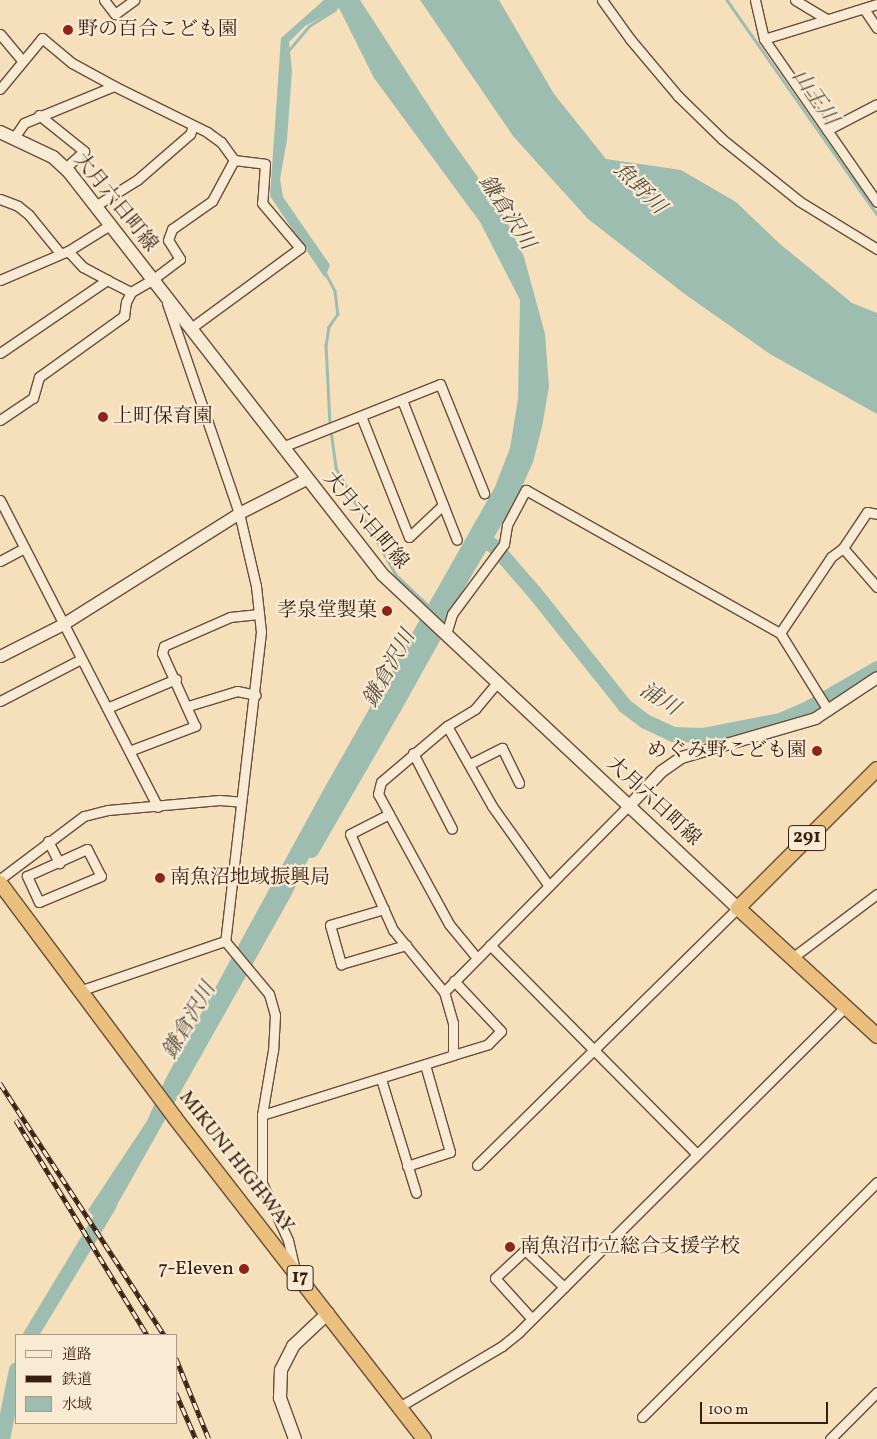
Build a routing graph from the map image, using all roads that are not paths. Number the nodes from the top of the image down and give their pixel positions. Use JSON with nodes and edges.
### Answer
{"nodes":[{"id":1,"x":104,"y":0,"type":"edge"},
{"id":2,"x":134,"y":0,"type":"edge"},
{"id":3,"x":602,"y":0,"type":"edge"},
{"id":4,"x":755,"y":0,"type":"edge"},
{"id":5,"x":795,"y":0,"type":"edge"},
{"id":6,"x":877,"y":4,"type":"edge"},
{"id":7,"x":864,"y":9,"type":"junction"},
{"id":8,"x":827,"y":19,"type":"junction"},
{"id":9,"x":877,"y":28,"type":"edge"},
{"id":10,"x":0,"y":34,"type":"edge"},
{"id":11,"x":764,"y":39,"type":"junction"},
{"id":12,"x":23,"y":61,"type":"junction"},
{"id":13,"x":114,"y":86,"type":"junction"},
{"id":14,"x":0,"y":89,"type":"edge"},
{"id":15,"x":877,"y":104,"type":"edge"},
{"id":16,"x":39,"y":115,"type":"junction"},
{"id":17,"x":193,"y":126,"type":"junction"},
{"id":18,"x":827,"y":130,"type":"junction"},
{"id":19,"x":0,"y":132,"type":"edge"},
{"id":20,"x":13,"y":139,"type":"junction"},
{"id":21,"x":234,"y":160,"type":"junction"},
{"id":22,"x":65,"y":168,"type":"junction"},
{"id":23,"x":0,"y":199,"type":"edge"},
{"id":24,"x":877,"y":202,"type":"edge"},
{"id":25,"x":95,"y":206,"type":"junction"},
{"id":26,"x":110,"y":225,"type":"junction"},
{"id":27,"x":877,"y":249,"type":"edge"},
{"id":28,"x":64,"y":252,"type":"junction"},
{"id":29,"x":0,"y":280,"type":"edge"},
{"id":30,"x":107,"y":280,"type":"junction"},
{"id":31,"x":152,"y":280,"type":"junction"},
{"id":32,"x":132,"y":292,"type":"junction"},
{"id":33,"x":163,"y":293,"type":"junction"},
{"id":34,"x":190,"y":328,"type":"junction"},
{"id":35,"x":0,"y":353,"type":"edge"},
{"id":36,"x":402,"y":400,"type":"junction"},
{"id":37,"x":361,"y":416,"type":"junction"},
{"id":38,"x":0,"y":420,"type":"edge"},
{"id":39,"x":282,"y":447,"type":"junction"},
{"id":40,"x":306,"y":479,"type":"junction"},
{"id":41,"x":484,"y":494,"type":"dead end"},
{"id":42,"x":0,"y":500,"type":"edge"},
{"id":43,"x":443,"y":505,"type":"junction"},
{"id":44,"x":239,"y":513,"type":"junction"},
{"id":45,"x":877,"y":514,"type":"edge"},
{"id":46,"x":457,"y":540,"type":"dead end"},
{"id":47,"x":24,"y":548,"type":"junction"},
{"id":48,"x":843,"y":548,"type":"junction"},
{"id":49,"x":0,"y":561,"type":"edge"},
{"id":50,"x":877,"y":587,"type":"edge"},
{"id":51,"x":259,"y":614,"type":"junction"},
{"id":52,"x":63,"y":624,"type":"junction"},
{"id":53,"x":780,"y":632,"type":"junction"},
{"id":54,"x":446,"y":634,"type":"junction"},
{"id":55,"x":0,"y":656,"type":"edge"},
{"id":56,"x":81,"y":659,"type":"junction"},
{"id":57,"x":877,"y":677,"type":"edge"},
{"id":58,"x":176,"y":679,"type":"junction"},
{"id":59,"x":497,"y":683,"type":"junction"},
{"id":60,"x":256,"y":695,"type":"junction"},
{"id":61,"x":0,"y":701,"type":"edge"},
{"id":62,"x":188,"y":706,"type":"junction"},
{"id":63,"x":107,"y":708,"type":"junction"},
{"id":64,"x":828,"y":710,"type":"junction"},
{"id":65,"x":447,"y":726,"type":"junction"},
{"id":66,"x":129,"y":751,"type":"junction"},
{"id":67,"x":413,"y":753,"type":"junction"},
{"id":68,"x":470,"y":764,"type":"junction"},
{"id":69,"x":877,"y":769,"type":"edge"},
{"id":70,"x":519,"y":783,"type":"dead end"},
{"id":71,"x":241,"y":802,"type":"junction"},
{"id":72,"x":629,"y":805,"type":"junction"},
{"id":73,"x":158,"y":807,"type":"junction"},
{"id":74,"x":389,"y":814,"type":"junction"},
{"id":75,"x":452,"y":829,"type":"dead end"},
{"id":76,"x":48,"y":841,"type":"junction"},
{"id":77,"x":59,"y":863,"type":"junction"},
{"id":78,"x":0,"y":879,"type":"edge"},
{"id":79,"x":0,"y":884,"type":"edge"},
{"id":80,"x":549,"y":886,"type":"junction"},
{"id":81,"x":877,"y":894,"type":"edge"},
{"id":82,"x":738,"y":908,"type":"junction"},
{"id":83,"x":384,"y":909,"type":"junction"},
{"id":84,"x":225,"y":941,"type":"junction"},
{"id":85,"x":406,"y":945,"type":"junction"},
{"id":86,"x":490,"y":945,"type":"junction"},
{"id":87,"x":477,"y":958,"type":"junction"},
{"id":88,"x":792,"y":958,"type":"junction"},
{"id":89,"x":454,"y":981,"type":"junction"},
{"id":90,"x":79,"y":991,"type":"junction"},
{"id":91,"x":444,"y":992,"type":"junction"},
{"id":92,"x":845,"y":1007,"type":"junction"},
{"id":93,"x":877,"y":1036,"type":"edge"},
{"id":94,"x":593,"y":1050,"type":"junction"},
{"id":95,"x":453,"y":1055,"type":"junction"},
{"id":96,"x":426,"y":1065,"type":"junction"},
{"id":97,"x":381,"y":1079,"type":"junction"},
{"id":98,"x":262,"y":1115,"type":"junction"},
{"id":99,"x":697,"y":1154,"type":"junction"},
{"id":100,"x":477,"y":1165,"type":"dead end"},
{"id":101,"x":407,"y":1166,"type":"junction"},
{"id":102,"x":877,"y":1182,"type":"edge"},
{"id":103,"x":416,"y":1193,"type":"dead end"},
{"id":104,"x":294,"y":1270,"type":"junction"},
{"id":105,"x":564,"y":1287,"type":"junction"},
{"id":106,"x":328,"y":1313,"type":"junction"},
{"id":107,"x":532,"y":1319,"type":"junction"},
{"id":108,"x":877,"y":1392,"type":"edge"},
{"id":109,"x":399,"y":1407,"type":"junction"},
{"id":110,"x":642,"y":1417,"type":"dead end"},
{"id":111,"x":295,"y":1439,"type":"edge"},
{"id":112,"x":424,"y":1439,"type":"edge"},
{"id":113,"x":830,"y":1439,"type":"edge"}],
"edges":[{"from":1,"to":2,"type":"street"},
{"from":3,"to":27,"type":"street"},
{"from":4,"to":11,"type":"street"},
{"from":5,"to":8,"type":"street"},
{"from":6,"to":7,"type":"street"},
{"from":7,"to":8,"type":"street"},
{"from":7,"to":9,"type":"street"},
{"from":8,"to":11,"type":"street"},
{"from":10,"to":12,"type":"street"},
{"from":11,"to":18,"type":"street"},
{"from":12,"to":13,"type":"street"},
{"from":12,"to":14,"type":"street"},
{"from":13,"to":16,"type":"street"},
{"from":13,"to":17,"type":"street"},
{"from":15,"to":18,"type":"street"},
{"from":16,"to":20,"type":"street"},
{"from":16,"to":22,"type":"street"},
{"from":17,"to":21,"type":"street"},
{"from":17,"to":25,"type":"street"},
{"from":18,"to":24,"type":"street"},
{"from":19,"to":20,"type":"main road","name":"大月六日町線"},
{"from":20,"to":22,"type":"main road","name":"大月六日町線"},
{"from":21,"to":31,"type":"street"},
{"from":21,"to":34,"type":"street"},
{"from":22,"to":25,"type":"main road","name":"大月六日町線"},
{"from":23,"to":28,"type":"street"},
{"from":25,"to":26,"type":"main road","name":"大月六日町線"},
{"from":26,"to":28,"type":"street"},
{"from":26,"to":31,"type":"main road","name":"大月六日町線"},
{"from":28,"to":29,"type":"street"},
{"from":28,"to":30,"type":"street"},
{"from":30,"to":32,"type":"street"},
{"from":30,"to":35,"type":"street"},
{"from":31,"to":32,"type":"street"},
{"from":31,"to":33,"type":"main road","name":"大月六日町線"},
{"from":32,"to":38,"type":"street"},
{"from":33,"to":34,"type":"main road","name":"大月六日町線"},
{"from":33,"to":44,"type":"street"},
{"from":34,"to":39,"type":"main road","name":"大月六日町線"},
{"from":36,"to":37,"type":"street"},
{"from":36,"to":41,"type":"street"},
{"from":36,"to":43,"type":"street"},
{"from":37,"to":39,"type":"street"},
{"from":37,"to":43,"type":"street"},
{"from":39,"to":40,"type":"main road","name":"大月六日町線"},
{"from":40,"to":44,"type":"street"},
{"from":40,"to":54,"type":"main road","name":"大月六日町線"},
{"from":42,"to":47,"type":"street"},
{"from":43,"to":46,"type":"street"},
{"from":44,"to":51,"type":"street"},
{"from":44,"to":52,"type":"street"},
{"from":45,"to":48,"type":"street"},
{"from":47,"to":49,"type":"street"},
{"from":47,"to":52,"type":"street"},
{"from":48,"to":50,"type":"street"},
{"from":48,"to":53,"type":"street"},
{"from":51,"to":58,"type":"street"},
{"from":51,"to":60,"type":"street"},
{"from":52,"to":55,"type":"street"},
{"from":52,"to":56,"type":"street"},
{"from":53,"to":54,"type":"street"},
{"from":53,"to":64,"type":"street"},
{"from":54,"to":59,"type":"main road","name":"大月六日町線"},
{"from":56,"to":61,"type":"street"},
{"from":56,"to":63,"type":"street"},
{"from":57,"to":64,"type":"street"},
{"from":58,"to":62,"type":"street"},
{"from":58,"to":63,"type":"street"},
{"from":59,"to":65,"type":"street"},
{"from":59,"to":72,"type":"main road","name":"大月六日町線"},
{"from":60,"to":62,"type":"street"},
{"from":60,"to":71,"type":"street"},
{"from":62,"to":66,"type":"street"},
{"from":63,"to":66,"type":"street"},
{"from":64,"to":72,"type":"street"},
{"from":65,"to":67,"type":"street"},
{"from":65,"to":68,"type":"street"},
{"from":66,"to":73,"type":"street"},
{"from":67,"to":74,"type":"street"},
{"from":67,"to":75,"type":"street"},
{"from":68,"to":70,"type":"street"},
{"from":68,"to":80,"type":"street"},
{"from":69,"to":82,"type":"highway","number":"291"},
{"from":71,"to":73,"type":"street"},
{"from":71,"to":84,"type":"street"},
{"from":72,"to":80,"type":"street"},
{"from":72,"to":82,"type":"main road","name":"大月六日町線"},
{"from":73,"to":76,"type":"street"},
{"from":74,"to":83,"type":"street"},
{"from":74,"to":87,"type":"street"},
{"from":76,"to":77,"type":"street"},
{"from":76,"to":78,"type":"street"},
{"from":77,"to":77,"type":"street"},
{"from":79,"to":90,"type":"highway","name":"MIKUNI HIGHWAY","number":"17"},
{"from":80,"to":86,"type":"street"},
{"from":81,"to":88,"type":"street"},
{"from":82,"to":88,"type":"highway"},
{"from":82,"to":94,"type":"street"},
{"from":83,"to":85,"type":"street"},
{"from":83,"to":85,"type":"street"},
{"from":84,"to":90,"type":"street"},
{"from":84,"to":98,"type":"street"},
{"from":85,"to":91,"type":"street"},
{"from":86,"to":87,"type":"street"},
{"from":86,"to":94,"type":"street"},
{"from":87,"to":89,"type":"street"},
{"from":88,"to":92,"type":"highway"},
{"from":89,"to":91,"type":"street"},
{"from":89,"to":95,"type":"street"},
{"from":90,"to":104,"type":"highway","name":"MIKUNI HIGHWAY","number":"17"},
{"from":91,"to":95,"type":"street"},
{"from":92,"to":93,"type":"highway"},
{"from":92,"to":99,"type":"street"},
{"from":94,"to":99,"type":"street"},
{"from":94,"to":100,"type":"street"},
{"from":95,"to":96,"type":"street"},
{"from":96,"to":97,"type":"street"},
{"from":96,"to":101,"type":"street"},
{"from":97,"to":98,"type":"street"},
{"from":97,"to":101,"type":"street"},
{"from":98,"to":104,"type":"street"},
{"from":99,"to":105,"type":"street"},
{"from":101,"to":103,"type":"street"},
{"from":102,"to":110,"type":"street"},
{"from":104,"to":106,"type":"highway","name":"MIKUNI HIGHWAY","number":"17"},
{"from":105,"to":107,"type":"street"},
{"from":105,"to":107,"type":"street"},
{"from":106,"to":109,"type":"highway","name":"MIKUNI HIGHWAY","number":"17"},
{"from":106,"to":111,"type":"main road"},
{"from":107,"to":109,"type":"street"},
{"from":108,"to":113,"type":"street"},
{"from":109,"to":112,"type":"highway","name":"MIKUNI HIGHWAY","number":"17"}]}
